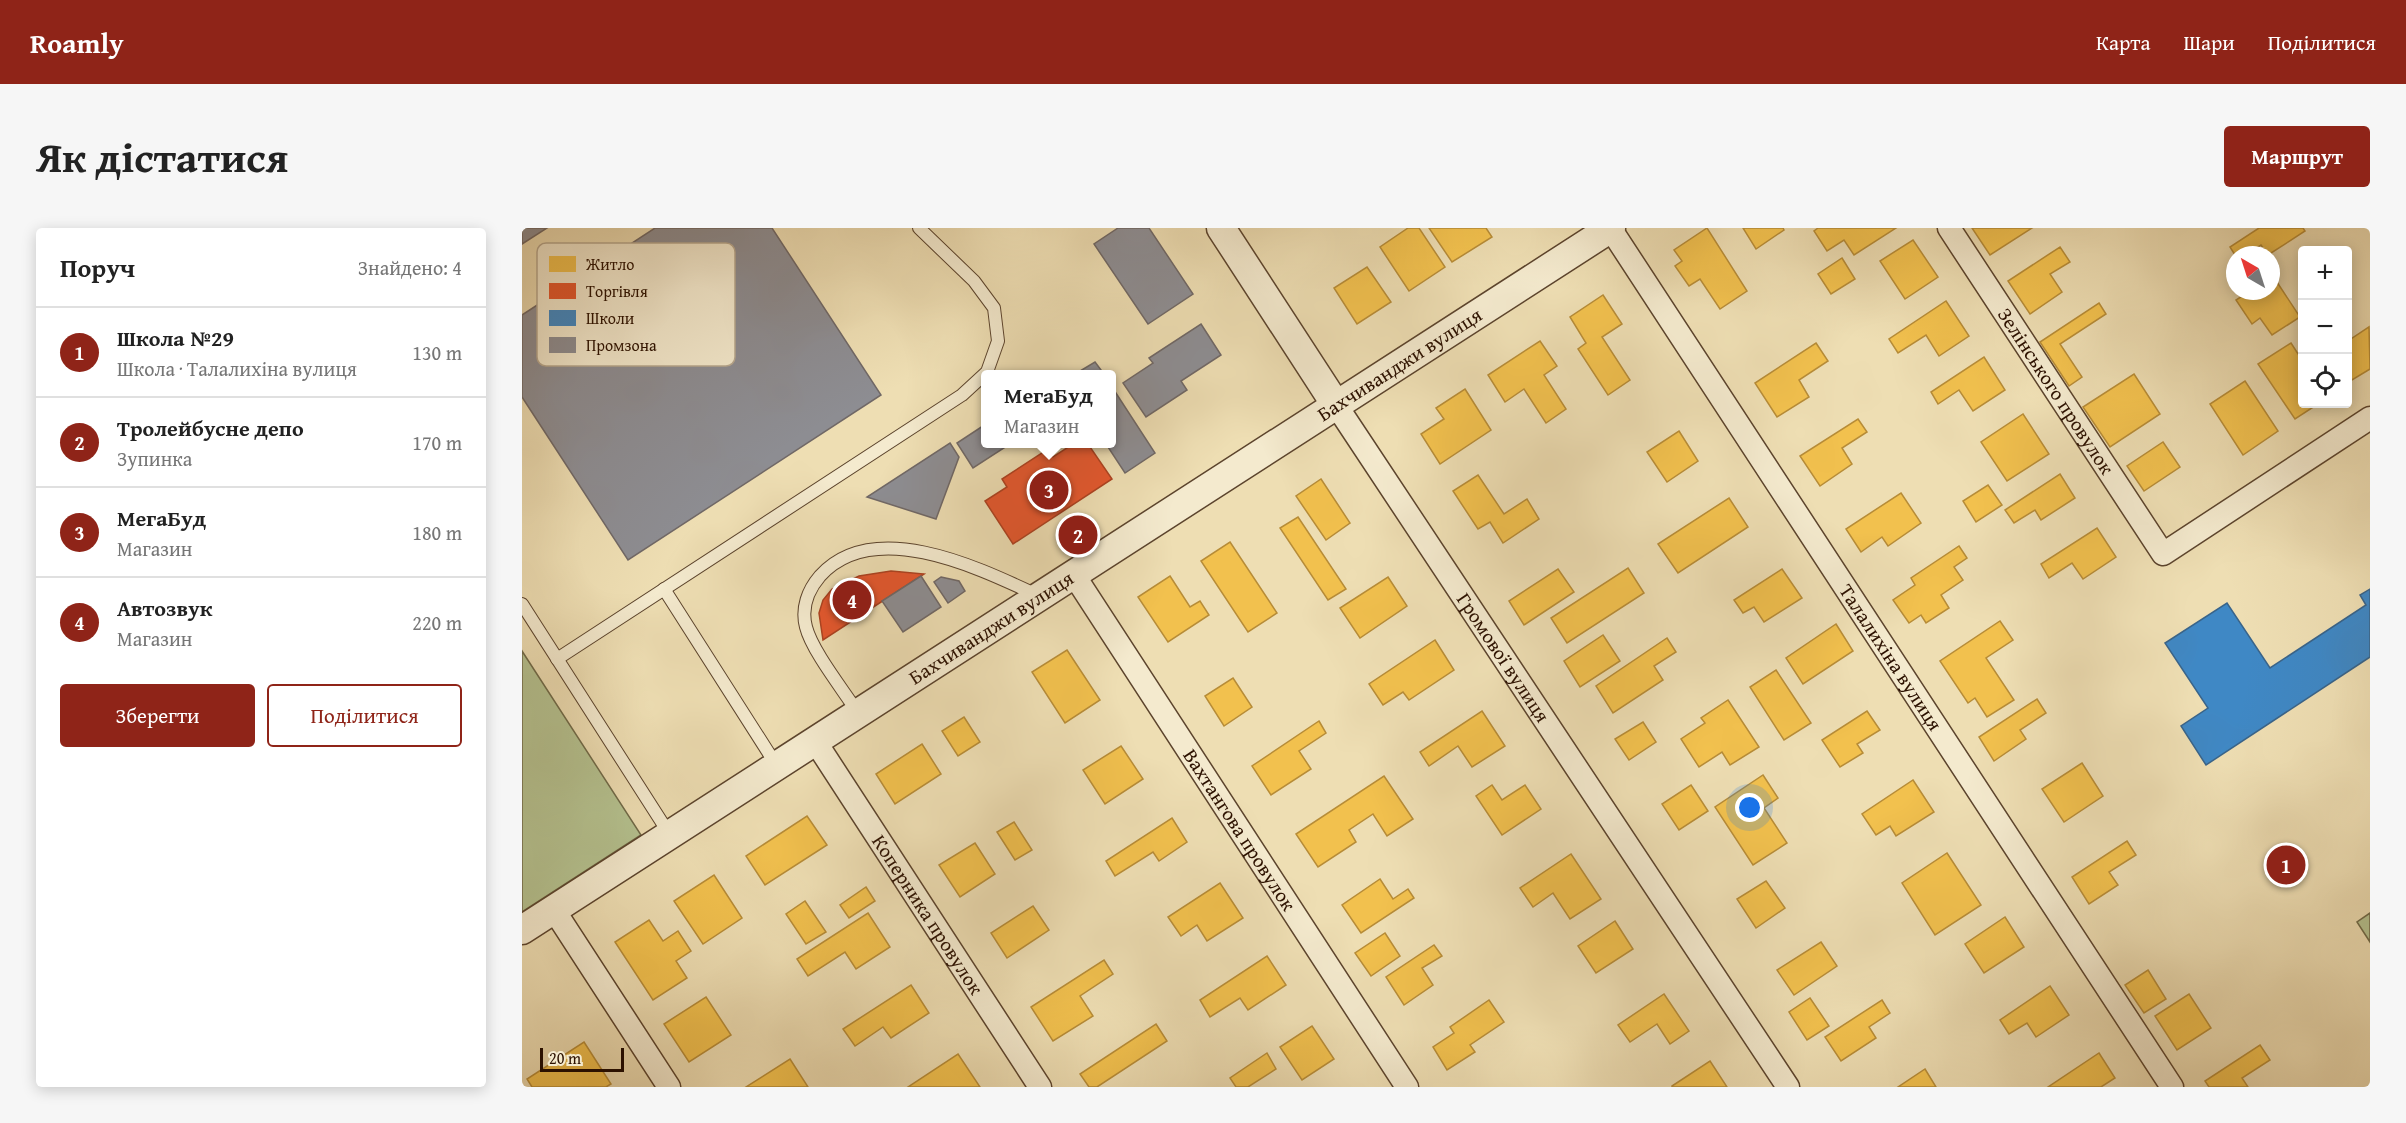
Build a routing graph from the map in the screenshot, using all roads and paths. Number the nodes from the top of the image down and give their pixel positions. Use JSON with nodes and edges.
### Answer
{"nodes":[{"id":1,"x":919,"y":228,"type":"edge"},
{"id":2,"x":1221,"y":228,"type":"edge"},
{"id":3,"x":1610,"y":228,"type":"edge"},
{"id":4,"x":1949,"y":228,"type":"edge"},
{"id":5,"x":988,"y":370,"type":"edge"},
{"id":6,"x":981,"y":378,"type":"edge"},
{"id":7,"x":1336,"y":405,"type":"junction"},
{"id":8,"x":2370,"y":418,"type":"edge"},
{"id":9,"x":1074,"y":575,"type":"junction"},
{"id":10,"x":664,"y":590,"type":"junction"},
{"id":11,"x":1040,"y":596,"type":"junction"},
{"id":12,"x":522,"y":604,"type":"edge"},
{"id":13,"x":557,"y":659,"type":"junction"},
{"id":14,"x":858,"y":713,"type":"junction"},
{"id":15,"x":815,"y":741,"type":"junction"},
{"id":16,"x":777,"y":766,"type":"junction"},
{"id":17,"x":670,"y":835,"type":"junction"},
{"id":18,"x":554,"y":910,"type":"junction"},
{"id":19,"x":522,"y":930,"type":"edge"},
{"id":20,"x":669,"y":1087,"type":"edge"},
{"id":21,"x":1040,"y":1087,"type":"edge"},
{"id":22,"x":1407,"y":1087,"type":"edge"},
{"id":23,"x":1788,"y":1087,"type":"edge"},
{"id":24,"x":2172,"y":1087,"type":"edge"}],
"edges":[{"from":1,"to":5,"type":"lane"},
{"from":2,"to":7,"type":"street","name":"Громової вулиця"},
{"from":3,"to":7,"type":"street","name":"Бахчиванджи вулиця"},
{"from":3,"to":24,"type":"street","name":"Талалихіна вулиця"},
{"from":4,"to":8,"type":"street","name":"Зелінського провулок"},
{"from":6,"to":10,"type":"lane"},
{"from":7,"to":9,"type":"street","name":"Бахчиванджи вулиця"},
{"from":7,"to":23,"type":"street","name":"Громової вулиця"},
{"from":9,"to":11,"type":"street","name":"Бахчиванджи вулиця"},
{"from":9,"to":22,"type":"street","name":"Вахтангова провулок"},
{"from":10,"to":13,"type":"lane"},
{"from":10,"to":16,"type":"lane"},
{"from":11,"to":14,"type":"street","name":"Бахчиванджи вулиця"},
{"from":11,"to":14,"type":"lane"},
{"from":12,"to":13,"type":"lane"},
{"from":13,"to":17,"type":"lane"},
{"from":14,"to":15,"type":"street","name":"Бахчиванджи вулиця"},
{"from":15,"to":16,"type":"street","name":"Бахчиванджи вулиця"},
{"from":15,"to":21,"type":"street","name":"Коперника провулок"},
{"from":16,"to":17,"type":"street","name":"Бахчиванджи вулиця"},
{"from":17,"to":18,"type":"street","name":"Бахчиванджи вулиця"},
{"from":18,"to":19,"type":"street","name":"Бахчиванджи вулиця"},
{"from":18,"to":20,"type":"street"}]}
